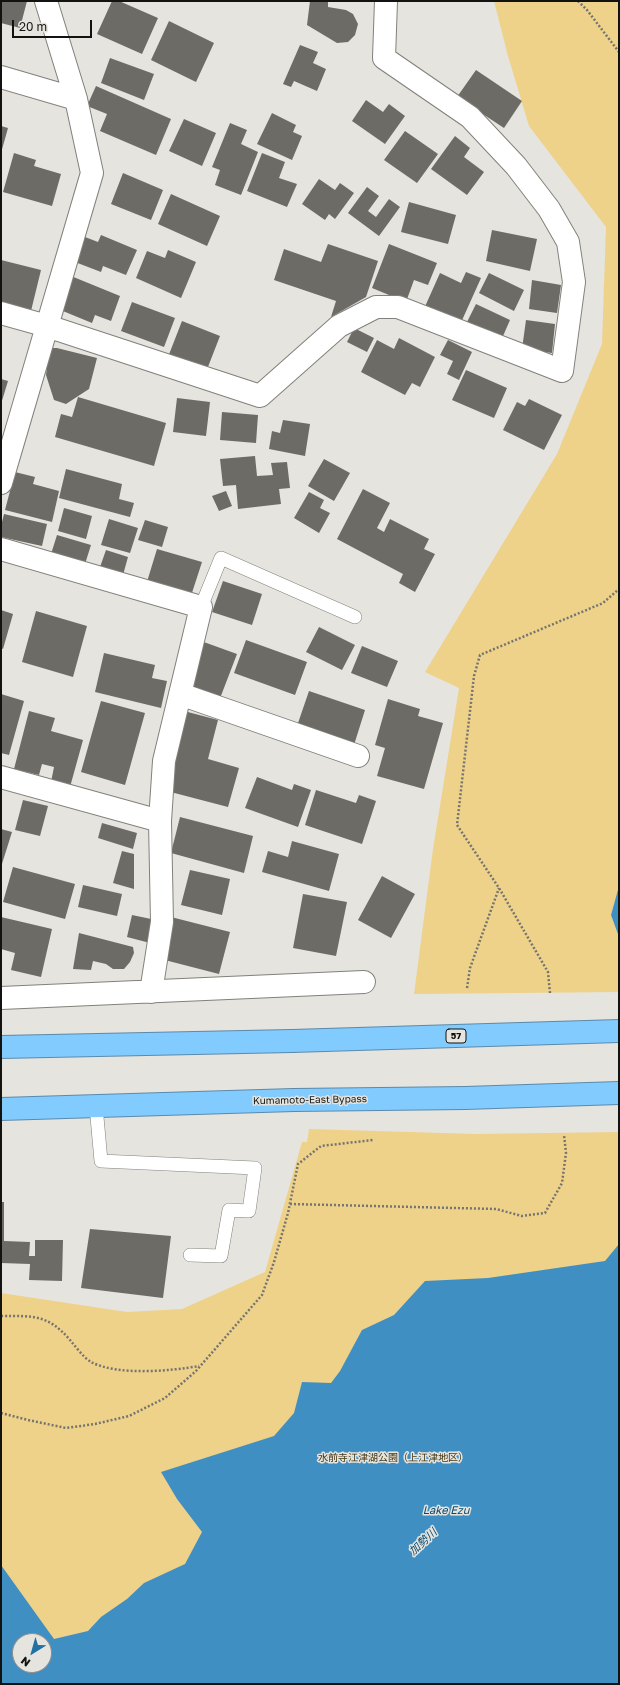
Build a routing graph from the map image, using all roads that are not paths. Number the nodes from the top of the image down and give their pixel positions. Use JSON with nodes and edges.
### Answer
{"nodes":[{"id":1,"x":46,"y":1,"type":"edge"},
{"id":2,"x":386,"y":1,"type":"edge"},
{"id":3,"x":1,"y":77,"type":"edge"},
{"id":4,"x":76,"y":99,"type":"junction"},
{"id":5,"x":1,"y":313,"type":"edge"},
{"id":6,"x":47,"y":326,"type":"junction"},
{"id":7,"x":1,"y":483,"type":"edge"},
{"id":8,"x":1,"y":549,"type":"edge"},
{"id":9,"x":201,"y":607,"type":"junction"},
{"id":10,"x":355,"y":617,"type":"dead end"},
{"id":11,"x":180,"y":694,"type":"junction"},
{"id":12,"x":358,"y":756,"type":"dead end"},
{"id":13,"x":1,"y":777,"type":"edge"},
{"id":14,"x":160,"y":821,"type":"junction"},
{"id":15,"x":364,"y":982,"type":"dead end"},
{"id":16,"x":151,"y":992,"type":"junction"},
{"id":17,"x":1,"y":998,"type":"edge"},
{"id":18,"x":619,"y":1031,"type":"edge"},
{"id":19,"x":1,"y":1047,"type":"edge"},
{"id":20,"x":619,"y":1093,"type":"edge"},
{"id":21,"x":96,"y":1106,"type":"junction"},
{"id":22,"x":1,"y":1109,"type":"edge"},
{"id":23,"x":190,"y":1254,"type":"dead end"}],
"edges":[{"from":1,"to":4,"type":"street"},
{"from":2,"to":6,"type":"street"},
{"from":3,"to":4,"type":"street"},
{"from":4,"to":6,"type":"street"},
{"from":5,"to":6,"type":"street"},
{"from":6,"to":7,"type":"street"},
{"from":8,"to":9,"type":"street"},
{"from":9,"to":10,"type":"lane"},
{"from":9,"to":11,"type":"street"},
{"from":11,"to":12,"type":"street"},
{"from":11,"to":14,"type":"street"},
{"from":13,"to":14,"type":"street"},
{"from":14,"to":16,"type":"street"},
{"from":15,"to":16,"type":"street"},
{"from":16,"to":17,"type":"street"},
{"from":18,"to":19,"type":"highway","number":"57","bridge":true},
{"from":20,"to":21,"type":"highway","name":"Kumamoto-East Bypass","bridge":true},
{"from":21,"to":22,"type":"highway","name":"Kumamoto-East Bypass"},
{"from":21,"to":23,"type":"lane"}]}
